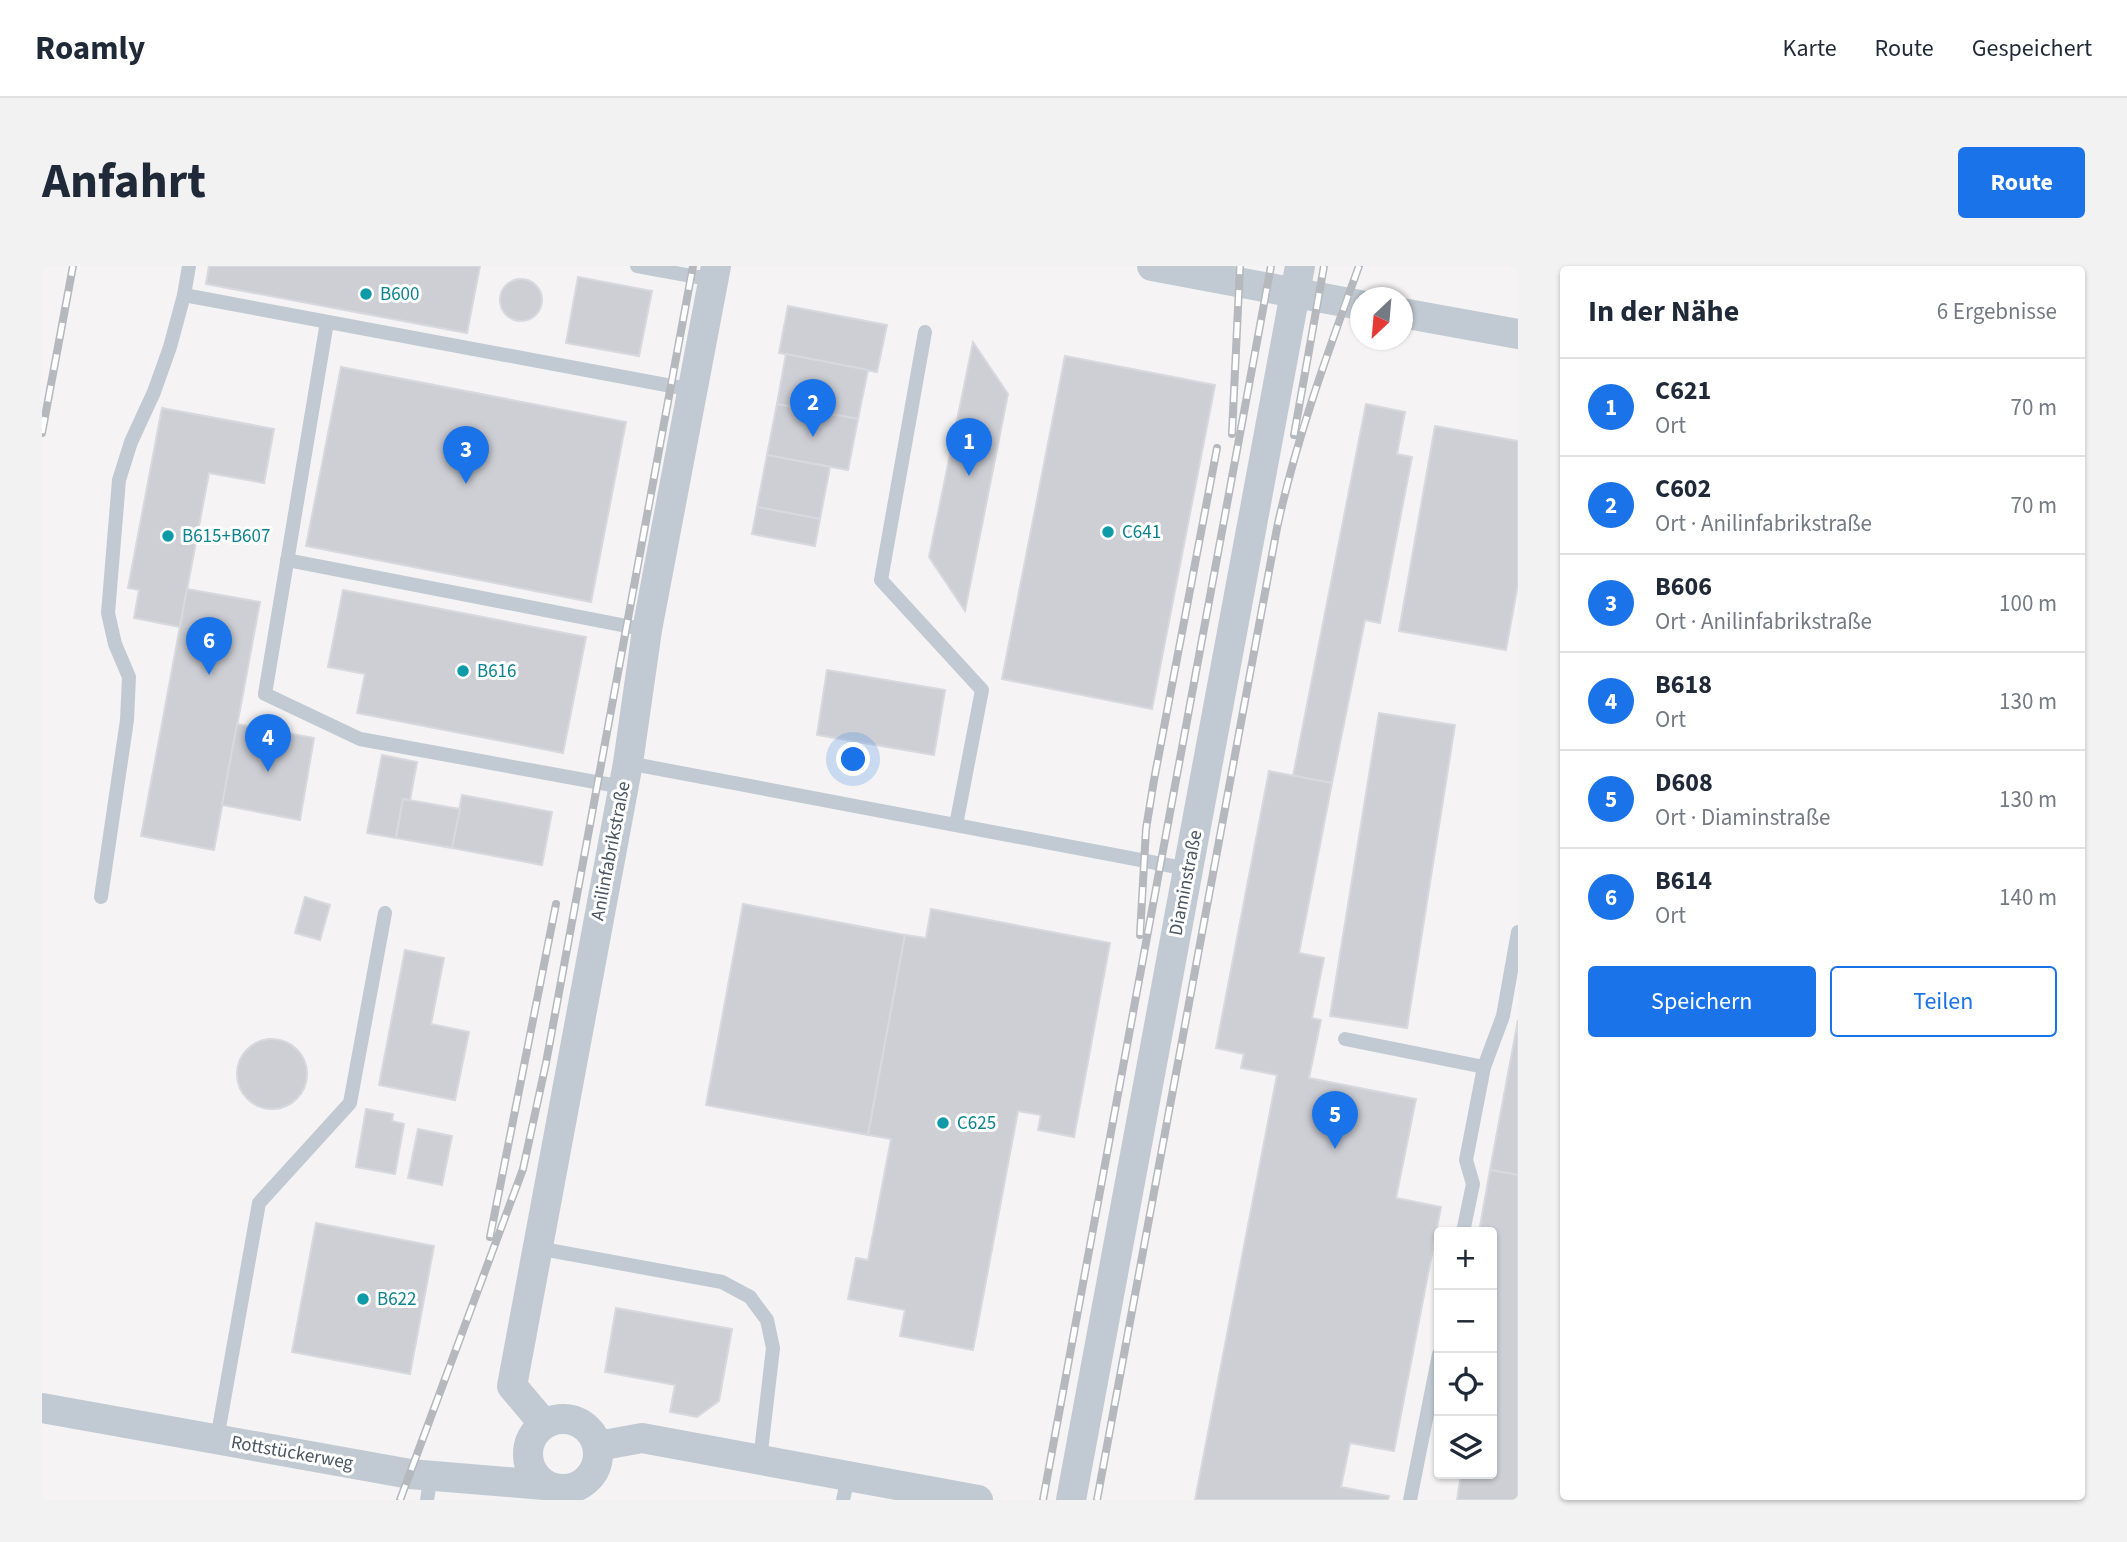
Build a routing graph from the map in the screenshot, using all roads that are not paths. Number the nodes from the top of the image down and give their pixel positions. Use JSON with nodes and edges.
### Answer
{"nodes":[{"id":1,"x":189,"y":266,"type":"edge"},
{"id":2,"x":637,"y":266,"type":"edge"},
{"id":3,"x":1153,"y":266,"type":"edge"},
{"id":4,"x":715,"y":273,"type":"edge"},
{"id":5,"x":1298,"y":280,"type":"edge"},
{"id":6,"x":184,"y":295,"type":"junction"},
{"id":7,"x":1350,"y":301,"type":"edge"},
{"id":8,"x":1413,"y":315,"type":"edge"},
{"id":9,"x":327,"y":322,"type":"junction"},
{"id":10,"x":925,"y":332,"type":"dead end"},
{"id":11,"x":1518,"y":334,"type":"edge"},
{"id":12,"x":693,"y":390,"type":"junction"},
{"id":13,"x":287,"y":560,"type":"junction"},
{"id":14,"x":647,"y":630,"type":"junction"},
{"id":15,"x":626,"y":775,"type":"junction"},
{"id":16,"x":956,"y":825,"type":"junction"},
{"id":17,"x":1188,"y":869,"type":"junction"},
{"id":18,"x":100,"y":897,"type":"dead end"},
{"id":19,"x":385,"y":913,"type":"dead end"},
{"id":20,"x":1518,"y":932,"type":"edge"},
{"id":21,"x":1345,"y":1039,"type":"dead end"},
{"id":22,"x":1484,"y":1067,"type":"junction"},
{"id":23,"x":1464,"y":1227,"type":"edge"},
{"id":24,"x":537,"y":1248,"type":"junction"},
{"id":25,"x":1434,"y":1379,"type":"edge"},
{"id":26,"x":42,"y":1409,"type":"edge"},
{"id":27,"x":544,"y":1424,"type":"junction"},
{"id":28,"x":217,"y":1439,"type":"junction"},
{"id":29,"x":598,"y":1446,"type":"junction"},
{"id":30,"x":760,"y":1460,"type":"junction"},
{"id":31,"x":544,"y":1485,"type":"junction"},
{"id":32,"x":429,"y":1488,"type":"edge"},
{"id":33,"x":845,"y":1489,"type":"edge"},
{"id":34,"x":578,"y":1493,"type":"edge"},
{"id":35,"x":978,"y":1500,"type":"edge"},
{"id":36,"x":1071,"y":1500,"type":"edge"},
{"id":37,"x":1410,"y":1500,"type":"edge"}],
"edges":[{"from":1,"to":6,"type":"lane"},
{"from":2,"to":4,"type":"lane"},
{"from":3,"to":5,"type":"street"},
{"from":4,"to":12,"type":"street","name":"Anilinfabrikstraße"},
{"from":5,"to":7,"type":"street"},
{"from":5,"to":17,"type":"street","name":"Diaminstraße"},
{"from":6,"to":9,"type":"lane"},
{"from":6,"to":18,"type":"lane"},
{"from":8,"to":11,"type":"street"},
{"from":9,"to":12,"type":"lane"},
{"from":9,"to":13,"type":"lane"},
{"from":10,"to":16,"type":"lane"},
{"from":12,"to":14,"type":"street","name":"Anilinfabrikstraße"},
{"from":13,"to":14,"type":"lane"},
{"from":13,"to":15,"type":"lane"},
{"from":14,"to":15,"type":"street","name":"Anilinfabrikstraße"},
{"from":15,"to":16,"type":"lane"},
{"from":15,"to":24,"type":"street","name":"Anilinfabrikstraße"},
{"from":16,"to":17,"type":"lane"},
{"from":17,"to":36,"type":"street","name":"Diaminstraße"},
{"from":19,"to":28,"type":"lane"},
{"from":20,"to":22,"type":"lane"},
{"from":21,"to":22,"type":"lane"},
{"from":22,"to":23,"type":"lane"},
{"from":24,"to":27,"type":"street","name":"Anilinfabrikstraße"},
{"from":24,"to":30,"type":"lane"},
{"from":25,"to":37,"type":"lane"},
{"from":26,"to":28,"type":"street","name":"Rottstückerweg"},
{"from":27,"to":29,"type":"street"},
{"from":27,"to":31,"type":"street"},
{"from":28,"to":32,"type":"street","name":"Rottstückerweg"},
{"from":29,"to":30,"type":"street"},
{"from":29,"to":34,"type":"street"},
{"from":30,"to":33,"type":"street"},
{"from":31,"to":32,"type":"street","name":"Rottstückerweg"},
{"from":31,"to":34,"type":"street"},
{"from":33,"to":35,"type":"street"}]}
